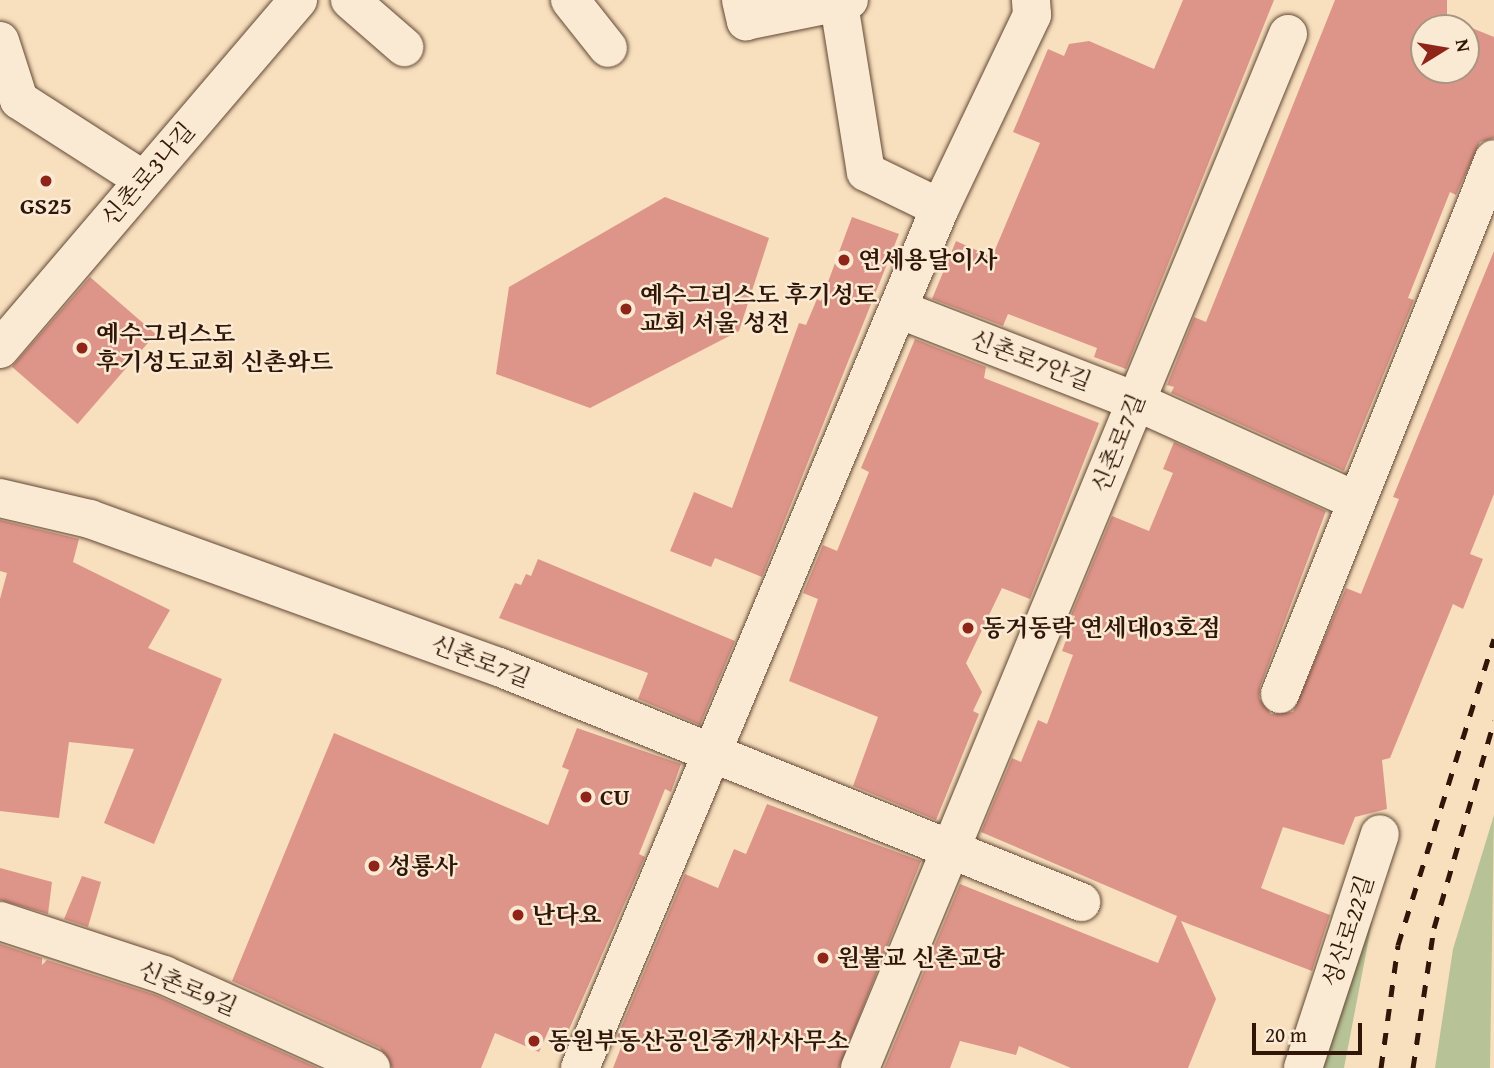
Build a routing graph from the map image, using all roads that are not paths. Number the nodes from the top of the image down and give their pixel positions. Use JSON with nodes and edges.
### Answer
{"nodes":[{"id":1,"x":298,"y":0,"type":"edge"},
{"id":2,"x":350,"y":0,"type":"edge"},
{"id":3,"x":570,"y":0,"type":"edge"},
{"id":4,"x":741,"y":0,"type":"edge"},
{"id":5,"x":1031,"y":0,"type":"edge"},
{"id":6,"x":844,"y":2,"type":"edge"},
{"id":7,"x":1287,"y":34,"type":"dead end"},
{"id":8,"x":0,"y":41,"type":"edge"},
{"id":9,"x":404,"y":47,"type":"dead end"},
{"id":10,"x":608,"y":48,"type":"dead end"},
{"id":11,"x":1494,"y":159,"type":"edge"},
{"id":12,"x":142,"y":179,"type":"junction"},
{"id":13,"x":940,"y":208,"type":"junction"},
{"id":14,"x":898,"y":309,"type":"junction"},
{"id":15,"x":0,"y":349,"type":"edge"},
{"id":16,"x":1135,"y":401,"type":"junction"},
{"id":17,"x":0,"y":498,"type":"edge"},
{"id":18,"x":1354,"y":500,"type":"junction"},
{"id":19,"x":1280,"y":694,"type":"dead end"},
{"id":20,"x":708,"y":752,"type":"junction"},
{"id":21,"x":1380,"y":834,"type":"dead end"},
{"id":22,"x":952,"y":854,"type":"junction"},
{"id":23,"x":1080,"y":902,"type":"dead end"},
{"id":24,"x":0,"y":921,"type":"edge"},
{"id":25,"x":371,"y":1068,"type":"edge"},
{"id":26,"x":580,"y":1068,"type":"edge"},
{"id":27,"x":860,"y":1068,"type":"edge"},
{"id":28,"x":1303,"y":1068,"type":"edge"}],
"edges":[{"from":1,"to":12,"type":"street","name":"신촌로3나길"},
{"from":2,"to":9,"type":"street"},
{"from":3,"to":10,"type":"street"},
{"from":4,"to":6,"type":"street"},
{"from":5,"to":13,"type":"street"},
{"from":6,"to":13,"type":"street"},
{"from":7,"to":16,"type":"street","name":"신촌로7길"},
{"from":8,"to":12,"type":"street"},
{"from":11,"to":18,"type":"street"},
{"from":12,"to":15,"type":"street","name":"신촌로3나길"},
{"from":13,"to":14,"type":"street"},
{"from":14,"to":16,"type":"street","name":"신촌로7안길"},
{"from":14,"to":20,"type":"street"},
{"from":16,"to":18,"type":"street","name":"신촌로7안길"},
{"from":16,"to":22,"type":"street","name":"신촌로7길"},
{"from":17,"to":20,"type":"street","name":"신촌로7길"},
{"from":18,"to":19,"type":"street"},
{"from":20,"to":22,"type":"street","name":"신촌로7길"},
{"from":20,"to":26,"type":"street"},
{"from":21,"to":28,"type":"street","name":"성산로22길"},
{"from":22,"to":23,"type":"street","name":"신촌로7길"},
{"from":22,"to":27,"type":"street","name":"신촌로7길"},
{"from":24,"to":25,"type":"street","name":"신촌로9길"}]}
